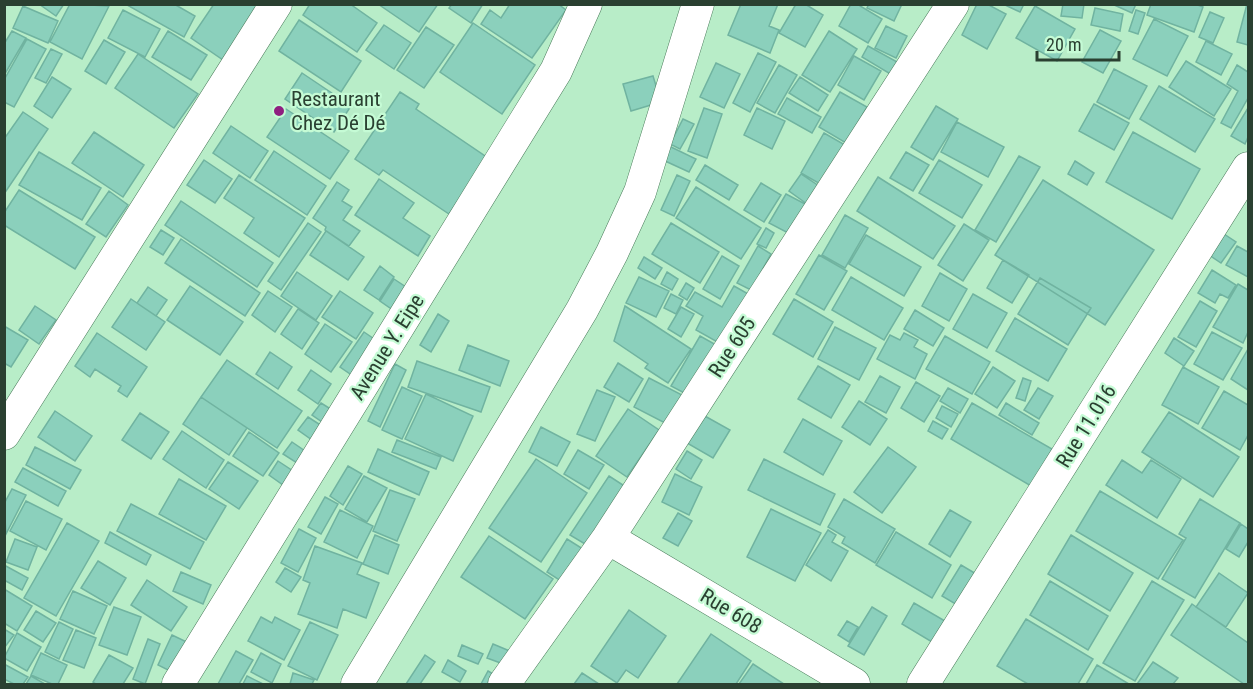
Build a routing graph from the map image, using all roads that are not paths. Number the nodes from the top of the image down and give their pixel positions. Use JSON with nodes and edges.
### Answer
{"nodes":[{"id":1,"x":276,"y":4,"type":"edge"},
{"id":2,"x":586,"y":4,"type":"edge"},
{"id":3,"x":698,"y":4,"type":"edge"},
{"id":4,"x":953,"y":4,"type":"edge"},
{"id":5,"x":1248,"y":168,"type":"edge"},
{"id":6,"x":4,"y":434,"type":"edge"},
{"id":7,"x":608,"y":538,"type":"junction"},
{"id":8,"x":178,"y":684,"type":"edge"},
{"id":9,"x":357,"y":684,"type":"edge"},
{"id":10,"x":504,"y":684,"type":"edge"},
{"id":11,"x":854,"y":684,"type":"edge"},
{"id":12,"x":923,"y":684,"type":"edge"}],
"edges":[{"from":1,"to":6,"type":"street"},
{"from":2,"to":8,"type":"street","name":"Avenue Y. Eipe"},
{"from":3,"to":9,"type":"street"},
{"from":4,"to":7,"type":"street","name":"Rue 605"},
{"from":5,"to":12,"type":"street","name":"Rue 11.016"},
{"from":7,"to":10,"type":"street","name":"Rue 605"},
{"from":7,"to":11,"type":"street","name":"Rue 608"}]}
